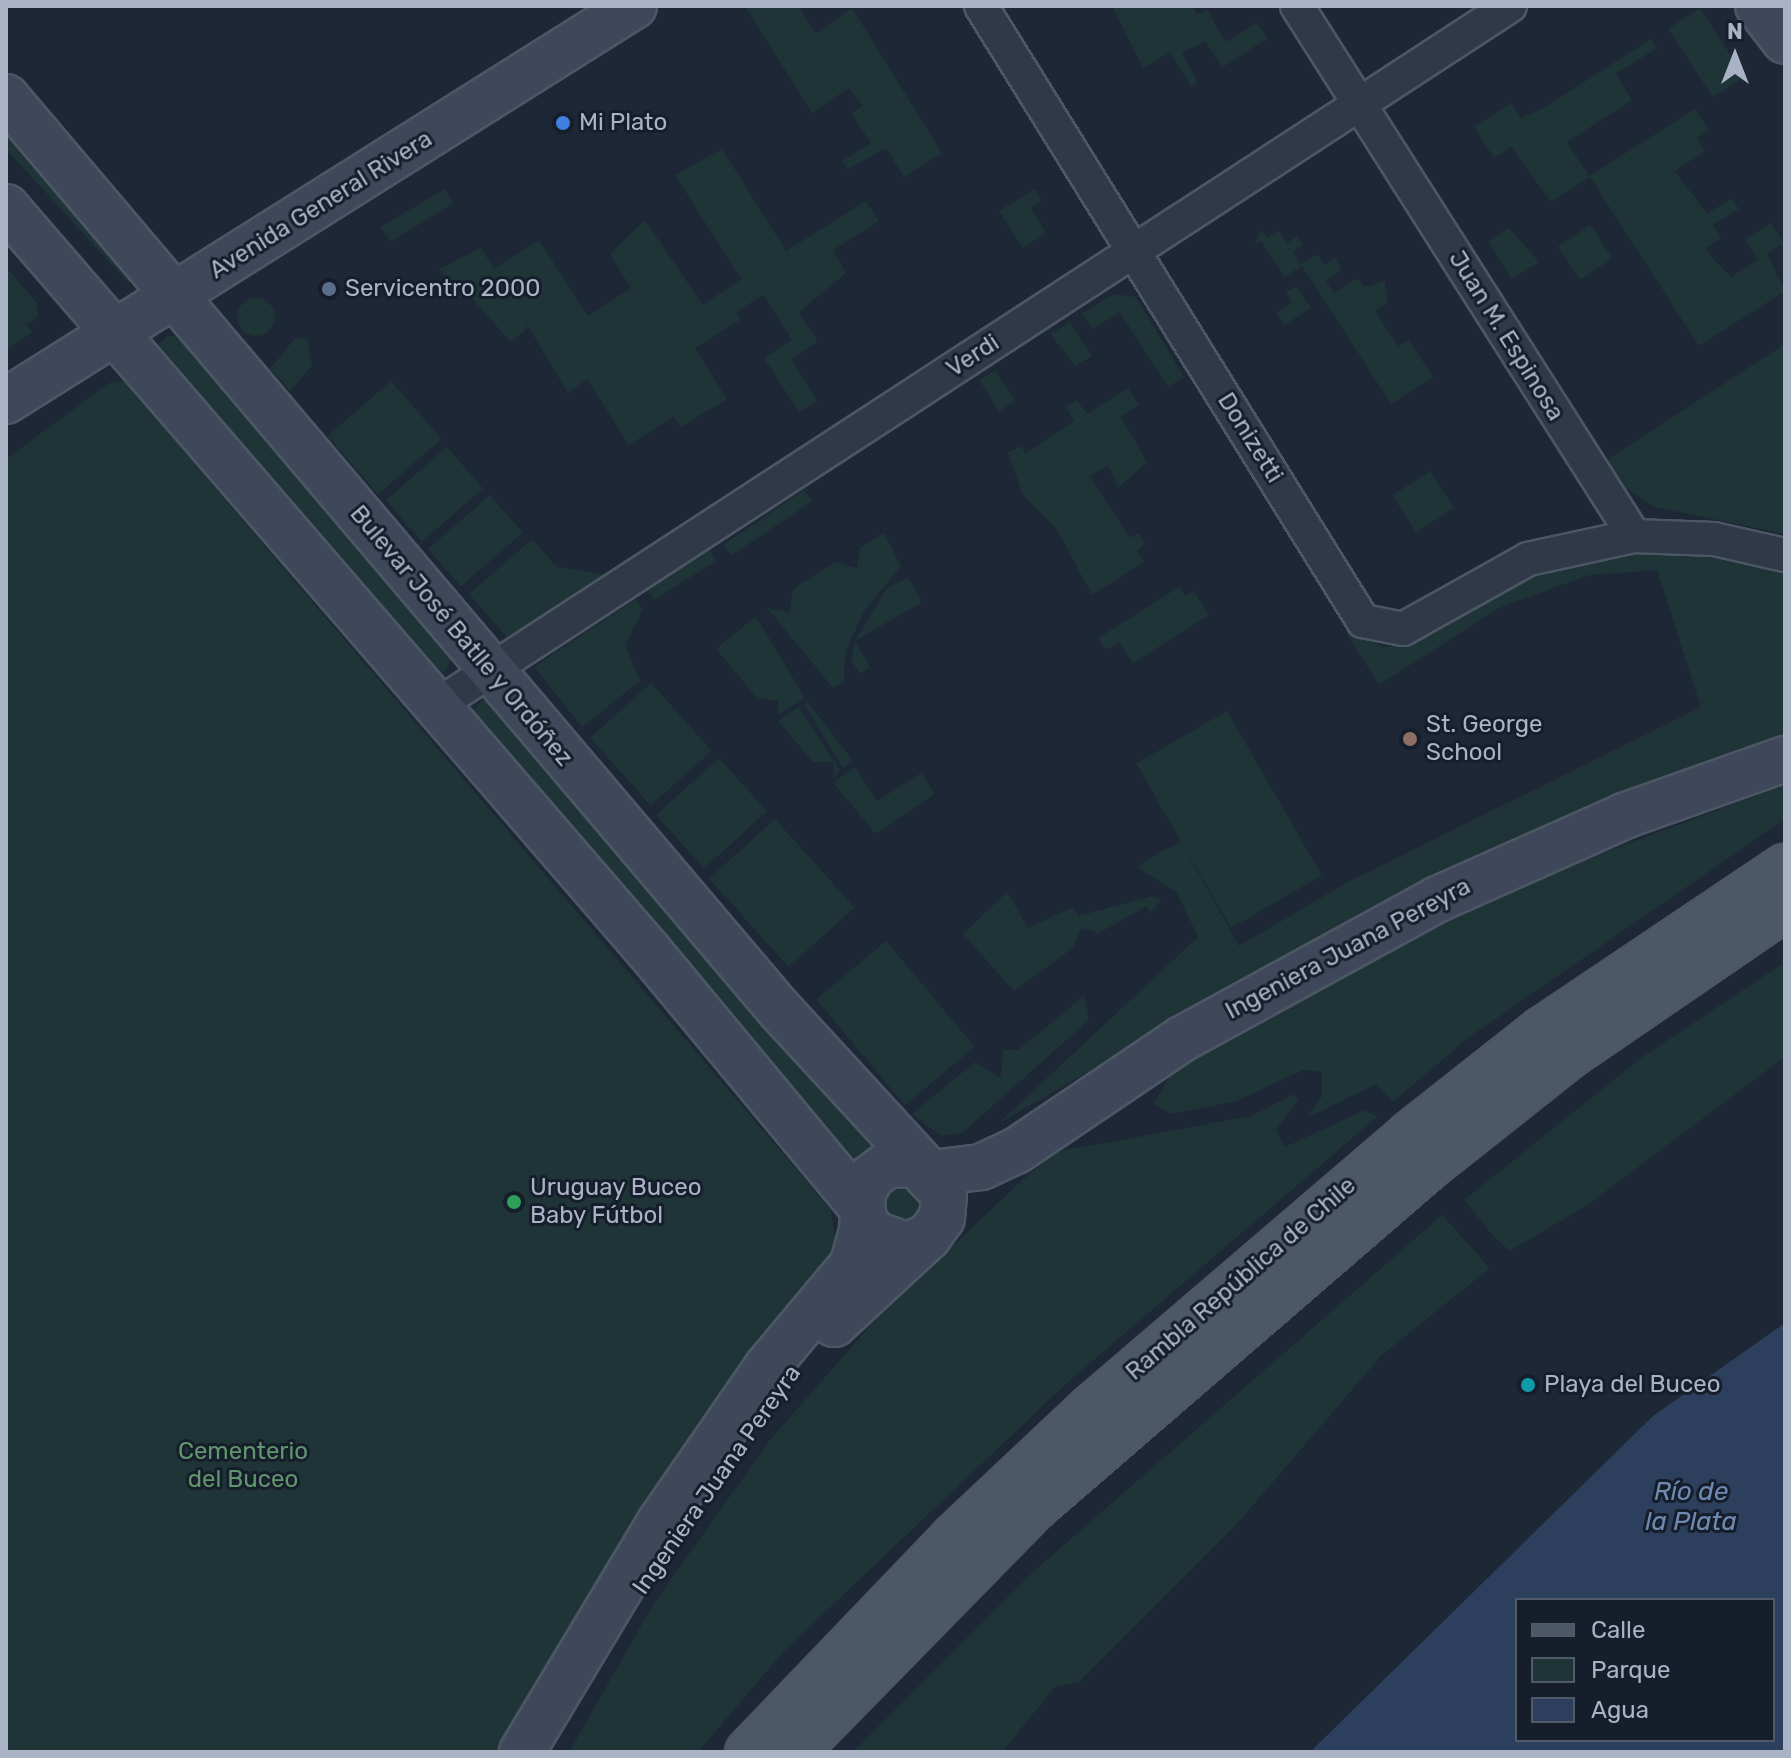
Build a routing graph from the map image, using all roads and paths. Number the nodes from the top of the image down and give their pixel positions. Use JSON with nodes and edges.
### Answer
{"nodes":[{"id":1,"x":634,"y":6,"type":"edge"},
{"id":2,"x":981,"y":6,"type":"edge"},
{"id":3,"x":1297,"y":6,"type":"edge"},
{"id":4,"x":1510,"y":6,"type":"edge"},
{"id":5,"x":1758,"y":6,"type":"edge"},
{"id":6,"x":1785,"y":41,"type":"edge"},
{"id":7,"x":6,"y":97,"type":"edge"},
{"id":8,"x":1360,"y":105,"type":"junction"},
{"id":9,"x":6,"y":207,"type":"edge"},
{"id":10,"x":1135,"y":250,"type":"junction"},
{"id":11,"x":178,"y":296,"type":"junction"},
{"id":12,"x":116,"y":333,"type":"junction"},
{"id":13,"x":6,"y":401,"type":"edge"},
{"id":14,"x":1634,"y":536,"type":"junction"},
{"id":15,"x":1785,"y":555,"type":"edge"},
{"id":16,"x":491,"y":672,"type":"junction"},
{"id":17,"x":436,"y":706,"type":"junction"},
{"id":18,"x":1785,"y":759,"type":"edge"},
{"id":19,"x":1785,"y":867,"type":"edge"},
{"id":20,"x":1785,"y":908,"type":"edge"},
{"id":21,"x":928,"y":1170,"type":"junction"},
{"id":22,"x":863,"y":1215,"type":"junction"},
{"id":23,"x":928,"y":1237,"type":"junction"},
{"id":24,"x":522,"y":1752,"type":"edge"},
{"id":25,"x":544,"y":1752,"type":"edge"},
{"id":26,"x":748,"y":1752,"type":"edge"},
{"id":27,"x":795,"y":1752,"type":"edge"}],
"edges":[{"from":1,"to":11,"type":"main road","name":"Avenida General Rivera"},
{"from":2,"to":10,"type":"street","name":"Donizetti"},
{"from":3,"to":8,"type":"street","name":"Juan M. Espinosa"},
{"from":4,"to":8,"type":"street","name":"Verdi"},
{"from":5,"to":6,"type":"main road"},
{"from":7,"to":11,"type":"main road","name":"Bulevar José Batlle y Ordóñez"},
{"from":8,"to":10,"type":"street","name":"Verdi"},
{"from":8,"to":14,"type":"street","name":"Juan M. Espinosa"},
{"from":9,"to":12,"type":"main road"},
{"from":10,"to":14,"type":"street","name":"Donizetti"},
{"from":10,"to":16,"type":"street","name":"Verdi"},
{"from":11,"to":12,"type":"main road","name":"Avenida General Rivera"},
{"from":11,"to":16,"type":"main road","name":"Bulevar José Batlle y Ordóñez"},
{"from":12,"to":13,"type":"main road","name":"Avenida General Rivera"},
{"from":12,"to":17,"type":"main road"},
{"from":14,"to":15,"type":"street"},
{"from":16,"to":17,"type":"street","name":"Verdi"},
{"from":16,"to":21,"type":"main road","name":"Bulevar José Batlle y Ordóñez"},
{"from":17,"to":22,"type":"main road"},
{"from":18,"to":21,"type":"main road","name":"Ingeniera Juana Pereyra"},
{"from":19,"to":26,"type":"main road","name":"Rambla República de Chile"},
{"from":20,"to":27,"type":"main road","name":"Rambla República de Chile"},
{"from":21,"to":22,"type":"main road","name":"Ingeniera Juana Pereyra"},
{"from":21,"to":23,"type":"main road","name":"Ingeniera Juana Pereyra"},
{"from":22,"to":23,"type":"main road"},
{"from":22,"to":24,"type":"main road","name":"Ingeniera Juana Pereyra"},
{"from":23,"to":25,"type":"main road","name":"Ingeniera Juana Pereyra"}]}
